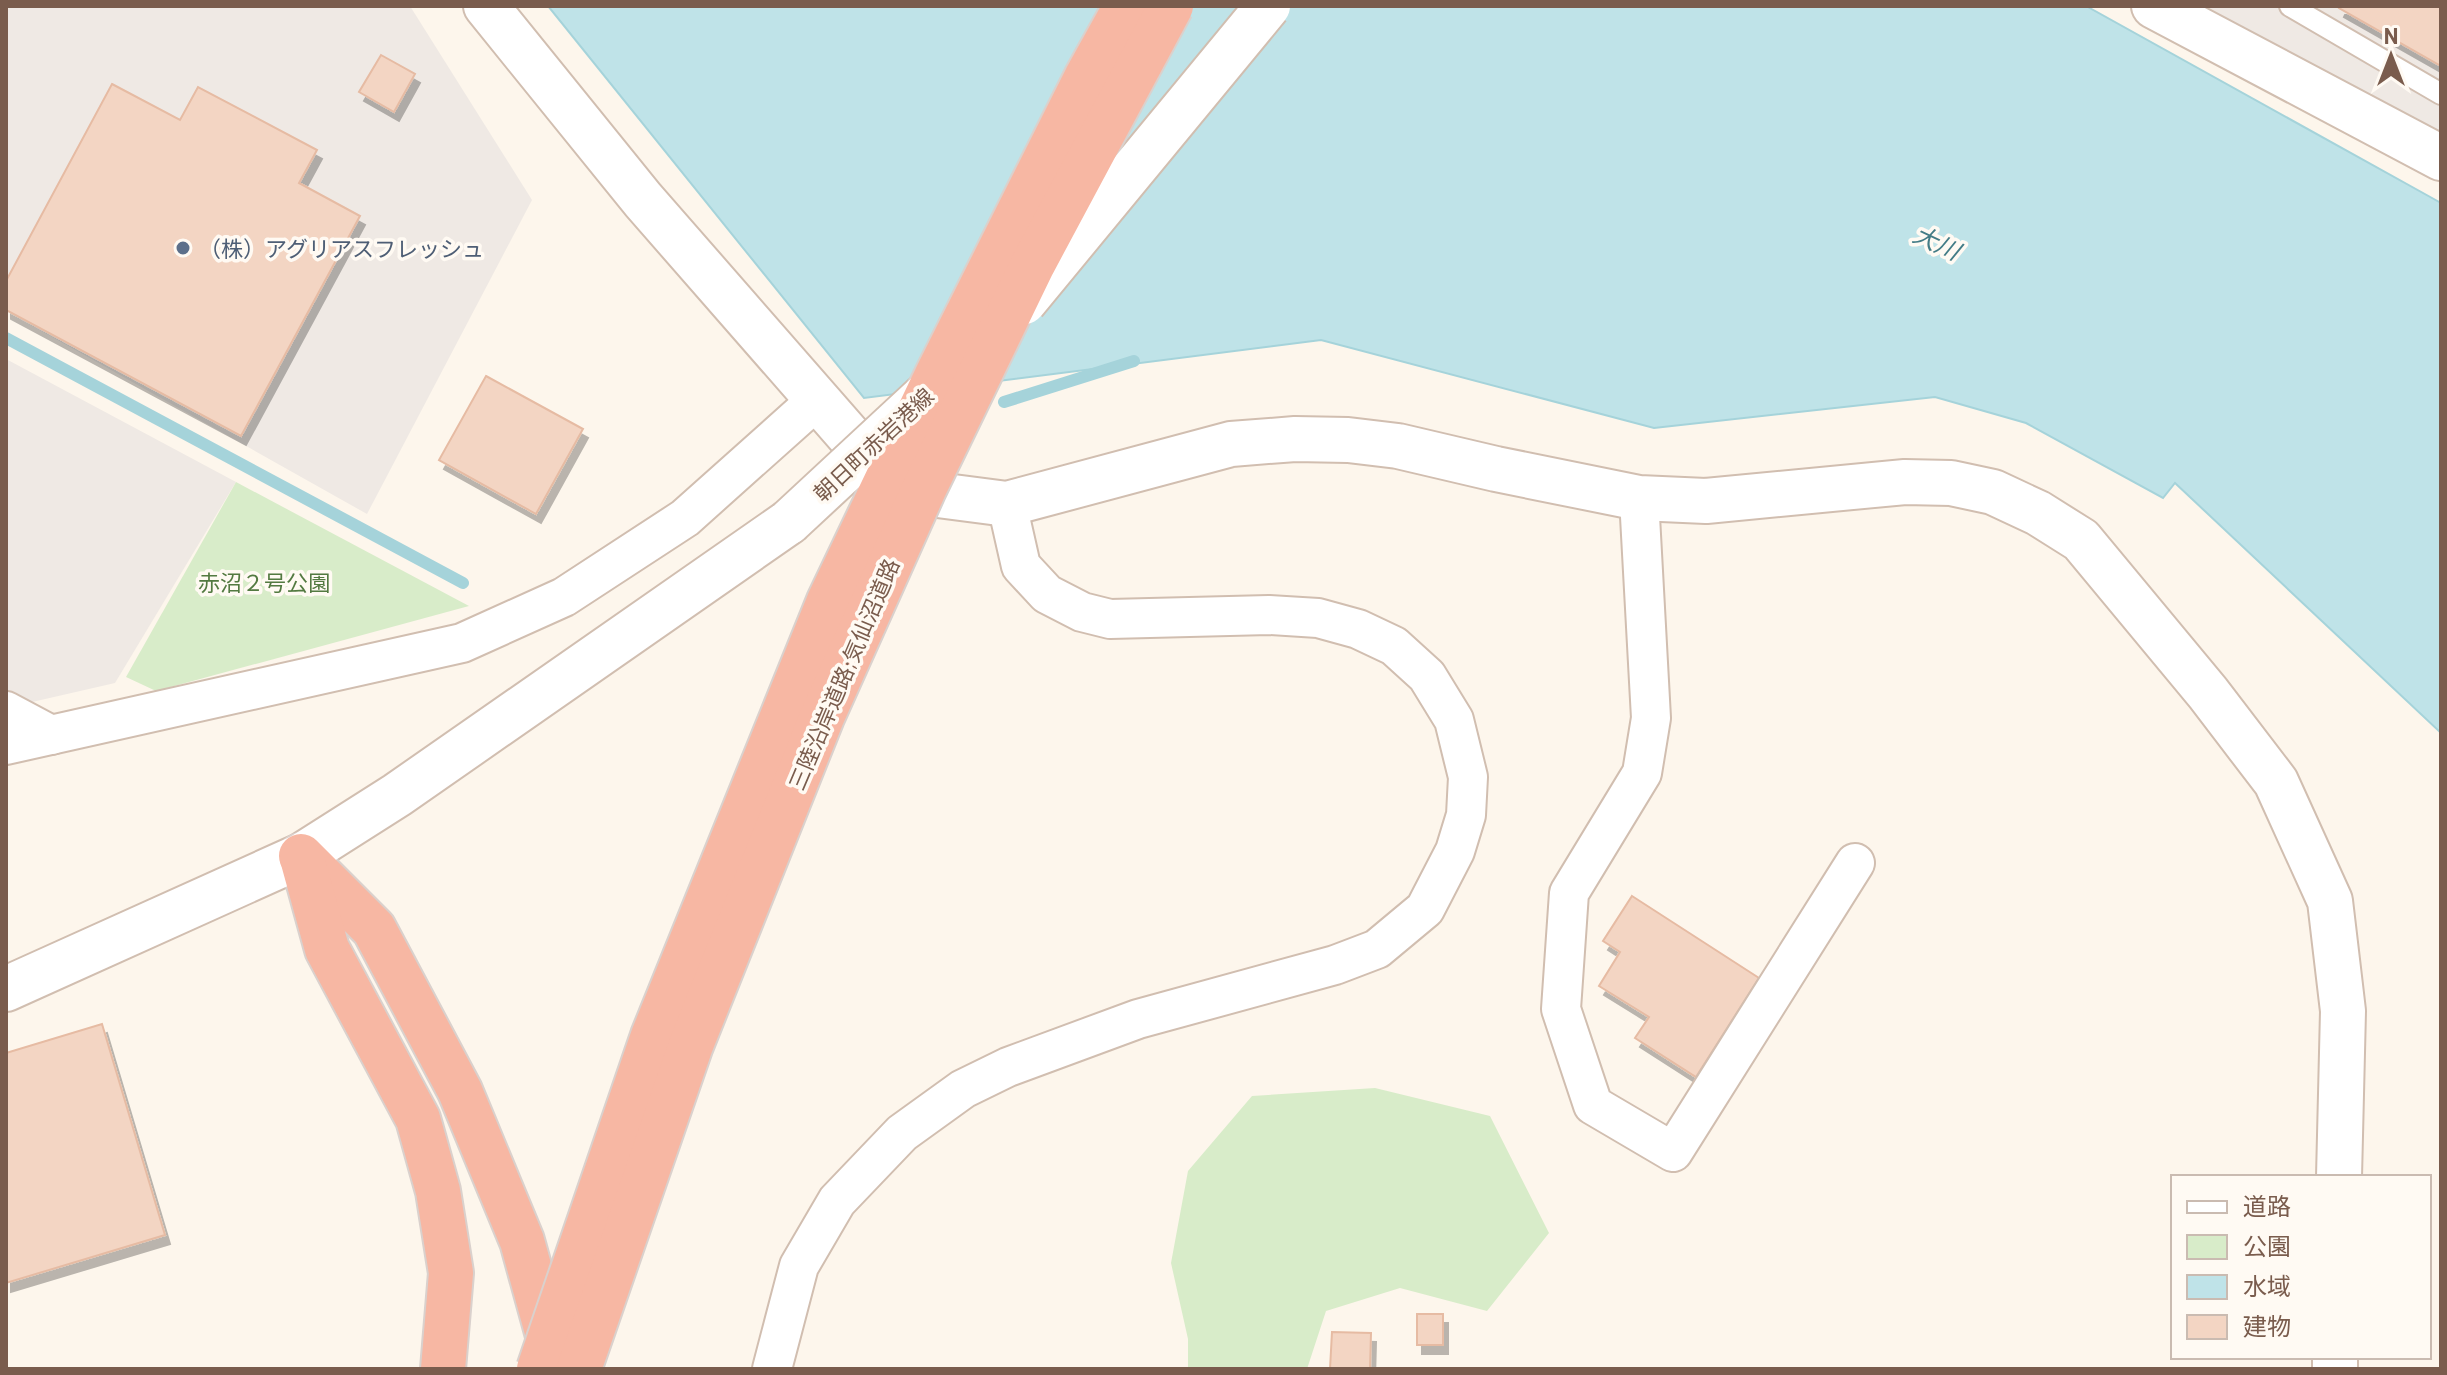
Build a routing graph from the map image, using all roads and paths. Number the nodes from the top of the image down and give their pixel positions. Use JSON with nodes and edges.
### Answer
{"nodes":[{"id":1,"x":486,"y":6,"type":"edge"},
{"id":2,"x":1126,"y":6,"type":"edge"},
{"id":3,"x":1171,"y":6,"type":"edge"},
{"id":4,"x":1268,"y":6,"type":"edge"},
{"id":5,"x":2154,"y":6,"type":"edge"},
{"id":6,"x":2293,"y":7,"type":"edge"},
{"id":7,"x":2441,"y":94,"type":"edge"},
{"id":8,"x":2441,"y":158,"type":"edge"},
{"id":9,"x":817,"y":400,"type":"junction"},
{"id":10,"x":1639,"y":498,"type":"junction"},
{"id":11,"x":1007,"y":504,"type":"junction"},
{"id":12,"x":6,"y":711,"type":"edge"},
{"id":13,"x":51,"y":735,"type":"junction"},
{"id":14,"x":6,"y":745,"type":"edge"},
{"id":15,"x":301,"y":856,"type":"junction"},
{"id":16,"x":1855,"y":863,"type":"dead end"},
{"id":17,"x":6,"y":989,"type":"edge"},
{"id":18,"x":2339,"y":1175,"type":"edge"},
{"id":19,"x":443,"y":1369,"type":"edge"},
{"id":20,"x":539,"y":1369,"type":"edge"},
{"id":21,"x":557,"y":1369,"type":"edge"},
{"id":22,"x":579,"y":1369,"type":"edge"},
{"id":23,"x":772,"y":1369,"type":"edge"}],
"edges":[{"from":1,"to":9,"type":"street"},
{"from":2,"to":20,"type":"highway","name":"三陸沿岸道路;気仙沼道路","bridge":true},
{"from":3,"to":22,"type":"highway","name":"三陸沿岸道路;気仙沼道路","bridge":true},
{"from":4,"to":15,"type":"street","name":"朝日町赤岩港線","bridge":true},
{"from":5,"to":8,"type":"street"},
{"from":6,"to":7,"type":"lane"},
{"from":9,"to":11,"type":"street"},
{"from":9,"to":13,"type":"street"},
{"from":10,"to":11,"type":"street"},
{"from":10,"to":16,"type":"street"},
{"from":10,"to":18,"type":"street"},
{"from":11,"to":23,"type":"street"},
{"from":12,"to":13,"type":"street"},
{"from":13,"to":14,"type":"street"},
{"from":15,"to":17,"type":"street","name":"朝日町赤岩港線"},
{"from":15,"to":19,"type":"highway"},
{"from":15,"to":21,"type":"highway"}]}
